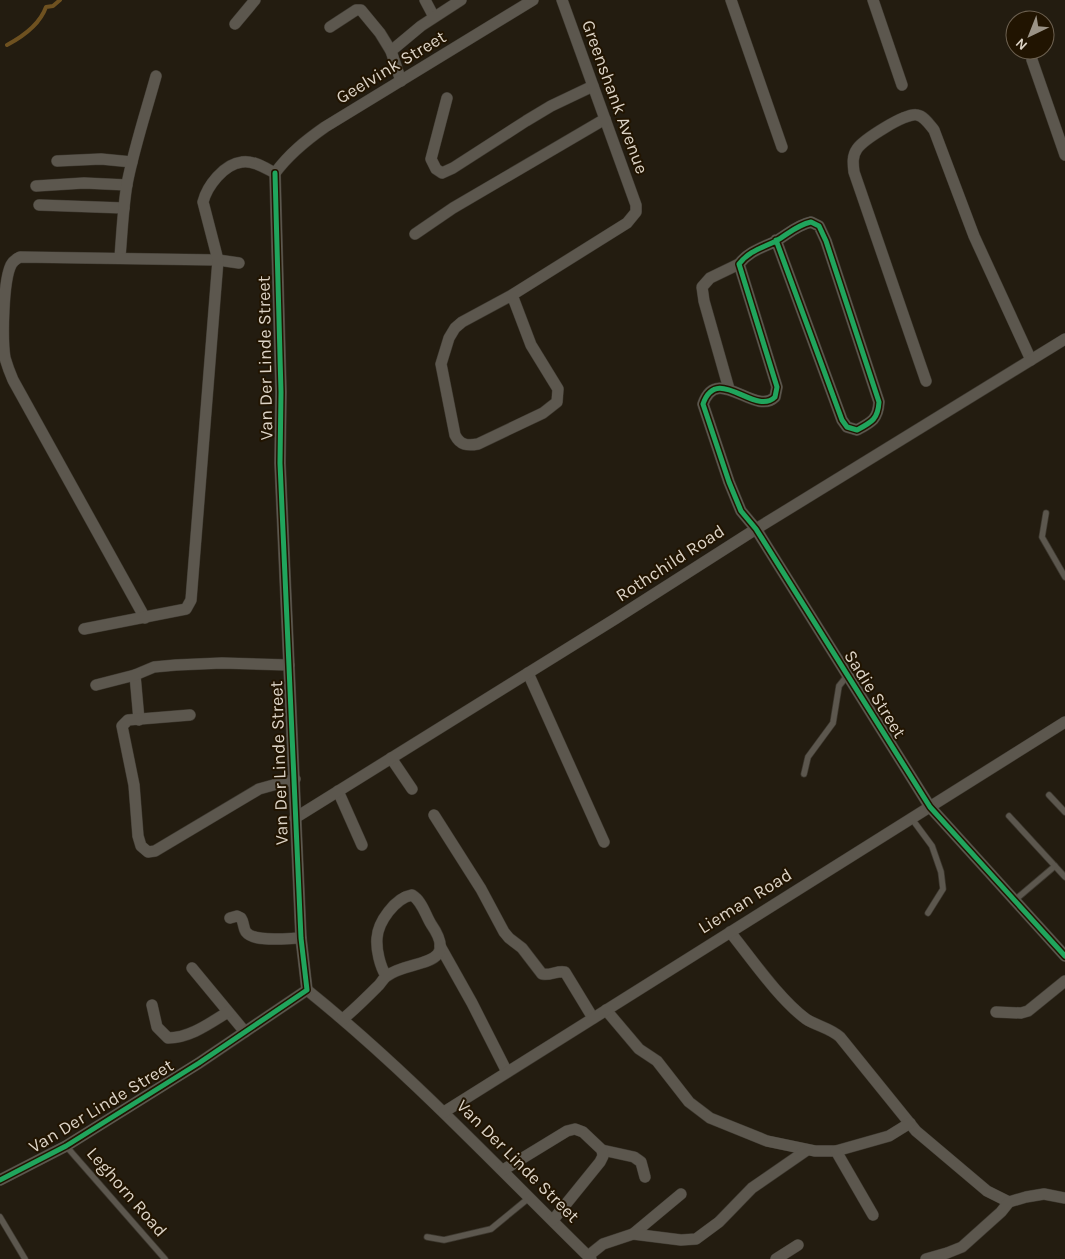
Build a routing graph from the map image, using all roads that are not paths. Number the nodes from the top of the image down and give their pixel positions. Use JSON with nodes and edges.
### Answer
{"nodes":[{"id":1,"x":255,"y":0,"type":"edge"},
{"id":2,"x":425,"y":0,"type":"edge"},
{"id":3,"x":461,"y":0,"type":"edge"},
{"id":4,"x":533,"y":0,"type":"edge"},
{"id":5,"x":562,"y":0,"type":"edge"},
{"id":6,"x":731,"y":0,"type":"edge"},
{"id":7,"x":872,"y":0,"type":"edge"},
{"id":8,"x":434,"y":17,"type":"junction"},
{"id":9,"x":235,"y":24,"type":"dead end"},
{"id":10,"x":330,"y":27,"type":"dead end"},
{"id":11,"x":391,"y":51,"type":"junction"},
{"id":12,"x":1032,"y":60,"type":"dead end"},
{"id":13,"x":156,"y":76,"type":"dead end"},
{"id":14,"x":401,"y":81,"type":"junction"},
{"id":15,"x":902,"y":85,"type":"dead end"},
{"id":16,"x":593,"y":86,"type":"junction"},
{"id":17,"x":447,"y":98,"type":"dead end"},
{"id":18,"x":605,"y":119,"type":"junction"},
{"id":19,"x":782,"y":147,"type":"dead end"},
{"id":20,"x":1065,"y":155,"type":"edge"},
{"id":21,"x":57,"y":161,"type":"dead end"},
{"id":22,"x":132,"y":162,"type":"junction"},
{"id":23,"x":275,"y":173,"type":"junction"},
{"id":24,"x":127,"y":185,"type":"junction"},
{"id":25,"x":36,"y":186,"type":"dead end"},
{"id":26,"x":40,"y":205,"type":"dead end"},
{"id":27,"x":124,"y":208,"type":"junction"},
{"id":28,"x":415,"y":234,"type":"dead end"},
{"id":29,"x":776,"y":240,"type":"junction"},
{"id":30,"x":120,"y":257,"type":"junction"},
{"id":31,"x":218,"y":260,"type":"junction"},
{"id":32,"x":240,"y":263,"type":"dead end"},
{"id":33,"x":739,"y":264,"type":"junction"},
{"id":34,"x":512,"y":295,"type":"junction"},
{"id":35,"x":1065,"y":339,"type":"edge"},
{"id":36,"x":1031,"y":360,"type":"junction"},
{"id":37,"x":926,"y":381,"type":"dead end"},
{"id":38,"x":729,"y":389,"type":"junction"},
{"id":39,"x":1046,"y":513,"type":"dead end"},
{"id":40,"x":756,"y":529,"type":"junction"},
{"id":41,"x":1065,"y":577,"type":"edge"},
{"id":42,"x":145,"y":618,"type":"junction"},
{"id":43,"x":84,"y":629,"type":"dead end"},
{"id":44,"x":289,"y":665,"type":"junction"},
{"id":45,"x":528,"y":673,"type":"junction"},
{"id":46,"x":135,"y":675,"type":"junction"},
{"id":47,"x":847,"y":676,"type":"junction"},
{"id":48,"x":96,"y":685,"type":"dead end"},
{"id":49,"x":190,"y":715,"type":"dead end"},
{"id":50,"x":139,"y":720,"type":"junction"},
{"id":51,"x":1065,"y":722,"type":"edge"},
{"id":52,"x":391,"y":758,"type":"junction"},
{"id":53,"x":804,"y":774,"type":"dead end"},
{"id":54,"x":295,"y":779,"type":"junction"},
{"id":55,"x":412,"y":789,"type":"dead end"},
{"id":56,"x":338,"y":791,"type":"junction"},
{"id":57,"x":1049,"y":795,"type":"dead end"},
{"id":58,"x":930,"y":807,"type":"junction"},
{"id":59,"x":1065,"y":812,"type":"edge"},
{"id":60,"x":434,"y":815,"type":"dead end"},
{"id":61,"x":1009,"y":816,"type":"dead end"},
{"id":62,"x":294,"y":818,"type":"junction"},
{"id":63,"x":912,"y":819,"type":"junction"},
{"id":64,"x":604,"y":842,"type":"dead end"},
{"id":65,"x":362,"y":844,"type":"dead end"},
{"id":66,"x":1055,"y":866,"type":"junction"},
{"id":67,"x":1065,"y":877,"type":"edge"},
{"id":68,"x":1015,"y":900,"type":"junction"},
{"id":69,"x":928,"y":913,"type":"dead end"},
{"id":70,"x":230,"y":918,"type":"dead end"},
{"id":71,"x":730,"y":932,"type":"junction"},
{"id":72,"x":301,"y":938,"type":"junction"},
{"id":73,"x":440,"y":946,"type":"junction"},
{"id":74,"x":1065,"y":956,"type":"edge"},
{"id":75,"x":192,"y":968,"type":"dead end"},
{"id":76,"x":386,"y":976,"type":"junction"},
{"id":77,"x":1065,"y":981,"type":"edge"},
{"id":78,"x":307,"y":990,"type":"junction"},
{"id":79,"x":152,"y":1005,"type":"dead end"},
{"id":80,"x":606,"y":1010,"type":"junction"},
{"id":81,"x":228,"y":1012,"type":"junction"},
{"id":82,"x":996,"y":1012,"type":"dead end"},
{"id":83,"x":593,"y":1018,"type":"junction"},
{"id":84,"x":343,"y":1019,"type":"junction"},
{"id":85,"x":245,"y":1032,"type":"junction"},
{"id":86,"x":507,"y":1072,"type":"junction"},
{"id":87,"x":444,"y":1112,"type":"junction"},
{"id":88,"x":910,"y":1123,"type":"junction"},
{"id":89,"x":66,"y":1146,"type":"junction"},
{"id":90,"x":602,"y":1150,"type":"junction"},
{"id":91,"x":807,"y":1150,"type":"junction"},
{"id":92,"x":836,"y":1151,"type":"junction"},
{"id":93,"x":503,"y":1170,"type":"junction"},
{"id":94,"x":645,"y":1177,"type":"dead end"},
{"id":95,"x":0,"y":1180,"type":"edge"},
{"id":96,"x":682,"y":1194,"type":"dead end"},
{"id":97,"x":530,"y":1197,"type":"junction"},
{"id":98,"x":1065,"y":1198,"type":"edge"},
{"id":99,"x":1008,"y":1202,"type":"junction"},
{"id":100,"x":873,"y":1215,"type":"dead end"},
{"id":101,"x":0,"y":1217,"type":"edge"},
{"id":102,"x":554,"y":1220,"type":"junction"},
{"id":103,"x":633,"y":1234,"type":"junction"},
{"id":104,"x":427,"y":1237,"type":"dead end"},
{"id":105,"x":798,"y":1245,"type":"dead end"},
{"id":106,"x":590,"y":1258,"type":"edge"},
{"id":107,"x":25,"y":1259,"type":"edge"},
{"id":108,"x":166,"y":1259,"type":"edge"},
{"id":109,"x":776,"y":1259,"type":"edge"},
{"id":110,"x":926,"y":1259,"type":"edge"}],
"edges":[{"from":1,"to":9,"type":"street"},
{"from":2,"to":8,"type":"street"},
{"from":3,"to":8,"type":"street"},
{"from":4,"to":14,"type":"street","name":"Geelvink Street"},
{"from":5,"to":16,"type":"street","name":"Greenshank Avenue"},
{"from":6,"to":19,"type":"street"},
{"from":7,"to":15,"type":"street"},
{"from":8,"to":11,"type":"street"},
{"from":10,"to":11,"type":"street"},
{"from":11,"to":14,"type":"street"},
{"from":12,"to":20,"type":"street"},
{"from":13,"to":22,"type":"street"},
{"from":14,"to":23,"type":"street","name":"Geelvink Street"},
{"from":16,"to":17,"type":"street"},
{"from":16,"to":18,"type":"street","name":"Greenshank Avenue"},
{"from":18,"to":28,"type":"street"},
{"from":18,"to":34,"type":"street","name":"Greenshank Avenue"},
{"from":21,"to":22,"type":"street"},
{"from":22,"to":24,"type":"street"},
{"from":23,"to":31,"type":"street"},
{"from":23,"to":44,"type":"street","name":"Van Der Linde Street"},
{"from":24,"to":25,"type":"street"},
{"from":24,"to":27,"type":"street"},
{"from":26,"to":27,"type":"street"},
{"from":27,"to":30,"type":"street"},
{"from":29,"to":29,"type":"street"},
{"from":29,"to":33,"type":"street"},
{"from":30,"to":31,"type":"street"},
{"from":30,"to":42,"type":"street"},
{"from":31,"to":32,"type":"street"},
{"from":31,"to":42,"type":"street"},
{"from":33,"to":38,"type":"street"},
{"from":33,"to":38,"type":"street"},
{"from":34,"to":34,"type":"street"},
{"from":35,"to":36,"type":"street","name":"Rothchild Road"},
{"from":36,"to":37,"type":"street"},
{"from":36,"to":40,"type":"street","name":"Rothchild Road"},
{"from":38,"to":40,"type":"street","name":"Sadie Street"},
{"from":39,"to":41,"type":"lane"},
{"from":40,"to":45,"type":"street","name":"Rothchild Road"},
{"from":40,"to":47,"type":"street","name":"Sadie Street"},
{"from":42,"to":43,"type":"street"},
{"from":44,"to":46,"type":"street"},
{"from":44,"to":54,"type":"street","name":"Van Der Linde Street"},
{"from":45,"to":52,"type":"street","name":"Rothchild Road"},
{"from":45,"to":64,"type":"street"},
{"from":46,"to":48,"type":"street"},
{"from":46,"to":50,"type":"street"},
{"from":47,"to":53,"type":"lane"},
{"from":47,"to":58,"type":"street","name":"Sadie Street"},
{"from":49,"to":50,"type":"street"},
{"from":50,"to":54,"type":"street"},
{"from":51,"to":58,"type":"street","name":"Lieman Road"},
{"from":52,"to":55,"type":"street"},
{"from":52,"to":56,"type":"street","name":"Rothchild Road"},
{"from":54,"to":62,"type":"street","name":"Van Der Linde Street"},
{"from":56,"to":62,"type":"street","name":"Rothchild Road"},
{"from":56,"to":65,"type":"street"},
{"from":57,"to":59,"type":"lane"},
{"from":58,"to":63,"type":"street","name":"Lieman Road"},
{"from":58,"to":68,"type":"street","name":"Sadie Street"},
{"from":60,"to":83,"type":"street"},
{"from":61,"to":66,"type":"lane"},
{"from":62,"to":72,"type":"street","name":"Van Der Linde Street"},
{"from":63,"to":69,"type":"lane"},
{"from":63,"to":71,"type":"street","name":"Lieman Road"},
{"from":66,"to":67,"type":"lane"},
{"from":66,"to":68,"type":"lane"},
{"from":68,"to":74,"type":"street","name":"Sadie Street"},
{"from":70,"to":72,"type":"street"},
{"from":71,"to":80,"type":"street","name":"Lieman Road"},
{"from":71,"to":88,"type":"street"},
{"from":72,"to":78,"type":"street","name":"Van Der Linde Street"},
{"from":73,"to":76,"type":"street"},
{"from":73,"to":76,"type":"street"},
{"from":73,"to":86,"type":"street"},
{"from":75,"to":81,"type":"street"},
{"from":76,"to":84,"type":"street"},
{"from":77,"to":82,"type":"street"},
{"from":78,"to":84,"type":"street","name":"Van Der Linde Street"},
{"from":78,"to":85,"type":"street","name":"Van Der Linde Street"},
{"from":79,"to":81,"type":"street"},
{"from":80,"to":83,"type":"street","name":"Lieman Road"},
{"from":80,"to":91,"type":"street"},
{"from":81,"to":85,"type":"street"},
{"from":83,"to":86,"type":"street","name":"Lieman Road"},
{"from":84,"to":87,"type":"street","name":"Van Der Linde Street"},
{"from":85,"to":89,"type":"street","name":"Van Der Linde Street"},
{"from":86,"to":87,"type":"street","name":"Lieman Road"},
{"from":87,"to":93,"type":"street","name":"Van Der Linde Street"},
{"from":88,"to":92,"type":"street"},
{"from":88,"to":99,"type":"street"},
{"from":89,"to":95,"type":"street","name":"Van Der Linde Street"},
{"from":89,"to":108,"type":"lane","name":"Leghorn Road"},
{"from":90,"to":93,"type":"street"},
{"from":90,"to":94,"type":"street"},
{"from":90,"to":102,"type":"street"},
{"from":91,"to":92,"type":"street"},
{"from":91,"to":103,"type":"street"},
{"from":92,"to":100,"type":"street"},
{"from":93,"to":97,"type":"street","name":"Van Der Linde Street"},
{"from":96,"to":103,"type":"street"},
{"from":97,"to":102,"type":"street","name":"Van Der Linde Street"},
{"from":97,"to":104,"type":"lane"},
{"from":98,"to":99,"type":"street"},
{"from":99,"to":110,"type":"street"},
{"from":101,"to":107,"type":"lane"},
{"from":102,"to":106,"type":"street","name":"Van Der Linde Street"},
{"from":103,"to":106,"type":"street"},
{"from":105,"to":109,"type":"street"}]}
